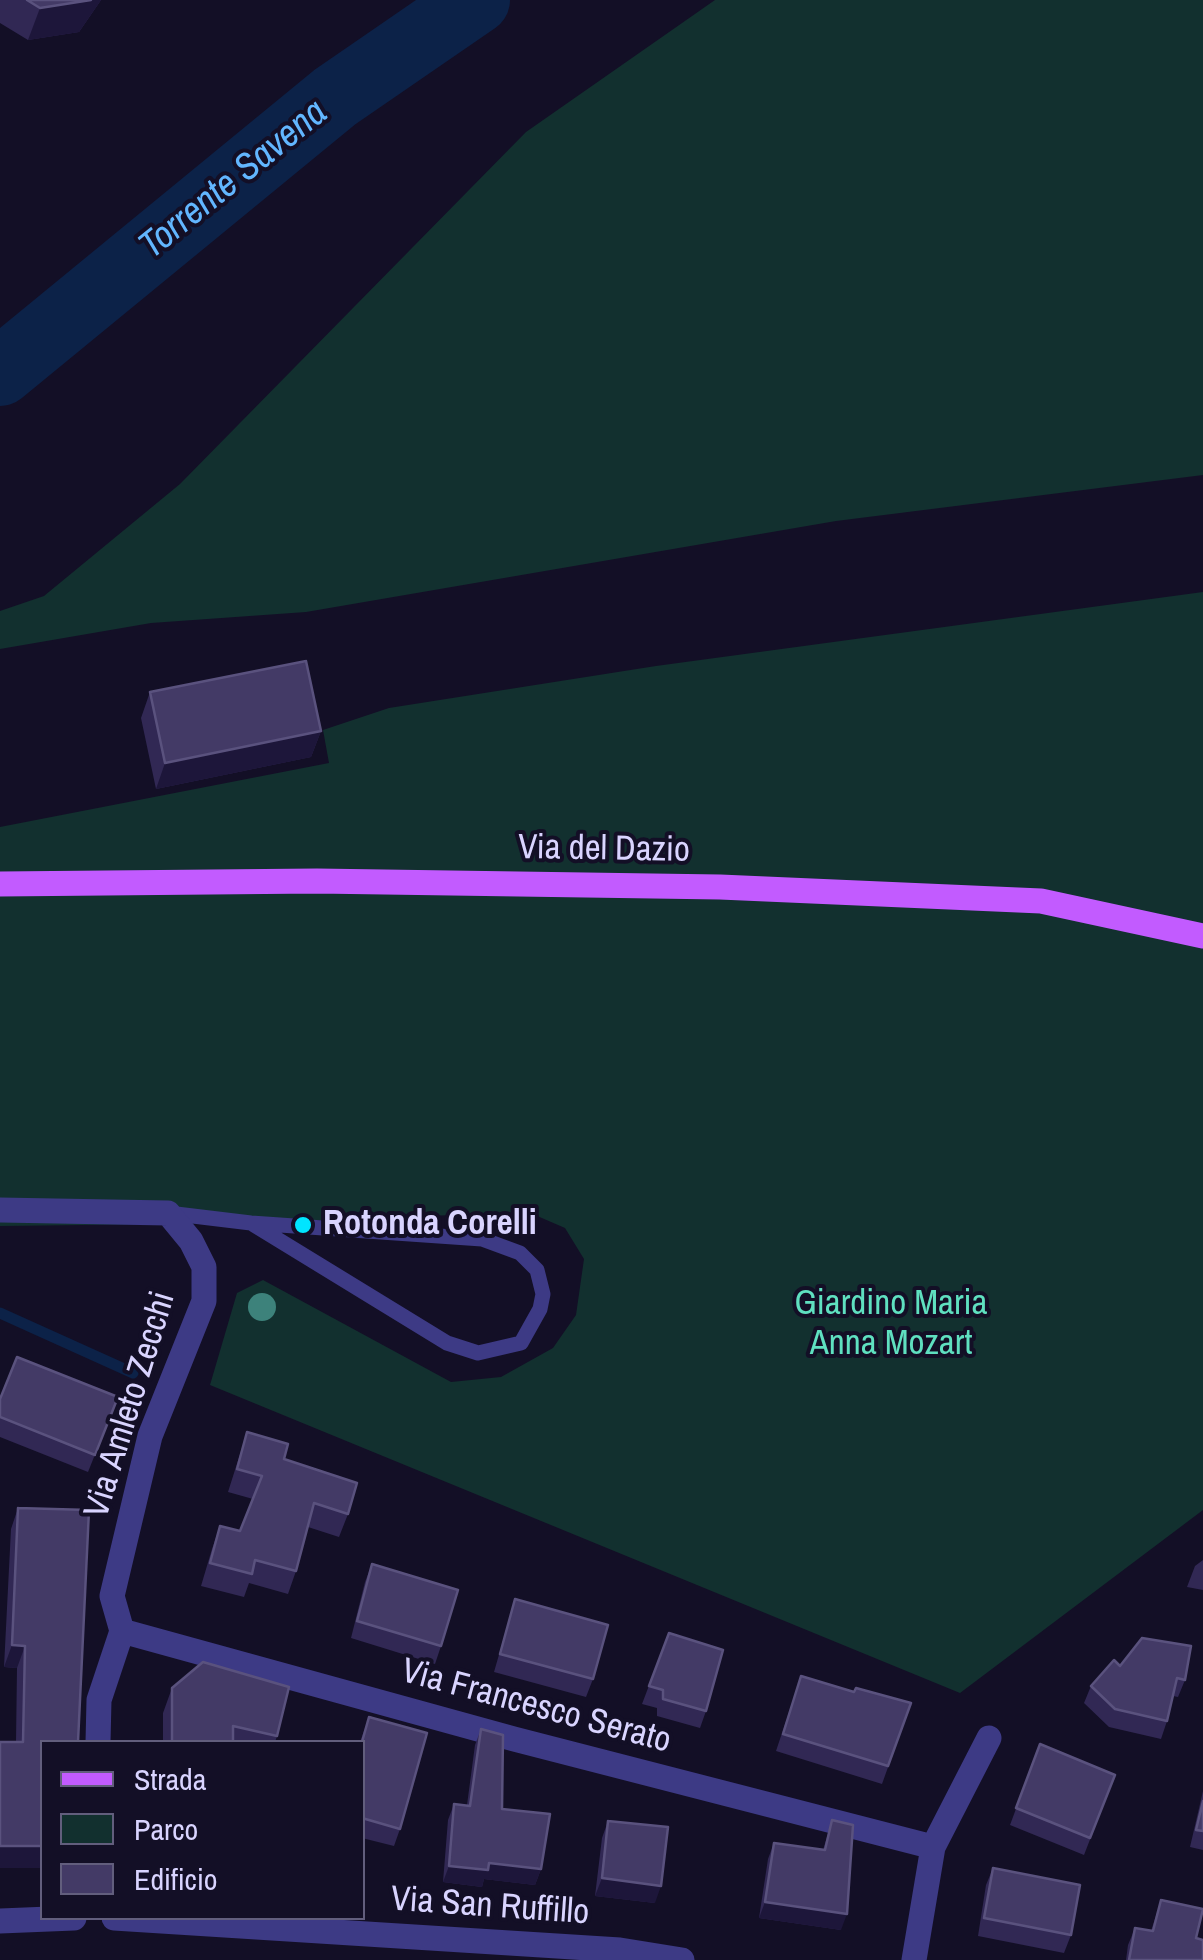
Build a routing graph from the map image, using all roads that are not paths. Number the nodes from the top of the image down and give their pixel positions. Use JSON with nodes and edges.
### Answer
{"nodes":[{"id":1,"x":0,"y":884,"type":"edge"},
{"id":2,"x":1203,"y":936,"type":"edge"},
{"id":3,"x":0,"y":1210,"type":"edge"},
{"id":4,"x":168,"y":1213,"type":"junction"},
{"id":5,"x":251,"y":1223,"type":"junction"},
{"id":6,"x":122,"y":1631,"type":"junction"},
{"id":7,"x":989,"y":1738,"type":"dead end"},
{"id":8,"x":98,"y":1740,"type":"edge"},
{"id":9,"x":932,"y":1860,"type":"junction"},
{"id":10,"x":40,"y":1920,"type":"edge"},
{"id":11,"x":146,"y":1920,"type":"edge"},
{"id":12,"x":0,"y":1921,"type":"edge"},
{"id":13,"x":682,"y":1960,"type":"edge"},
{"id":14,"x":914,"y":1960,"type":"edge"}],
"edges":[{"from":1,"to":2,"type":"main road","name":"Via del Dazio"},
{"from":3,"to":4,"type":"street"},
{"from":4,"to":5,"type":"lane"},
{"from":4,"to":6,"type":"street","name":"Via Amleto Zecchi"},
{"from":5,"to":5,"type":"lane"},
{"from":6,"to":8,"type":"street","name":"Via Amleto Zecchi"},
{"from":6,"to":9,"type":"street","name":"Via Francesco Serato"},
{"from":7,"to":9,"type":"street"},
{"from":9,"to":14,"type":"street"},
{"from":10,"to":12,"type":"street"},
{"from":11,"to":13,"type":"street","name":"Via San Ruffillo"}]}
